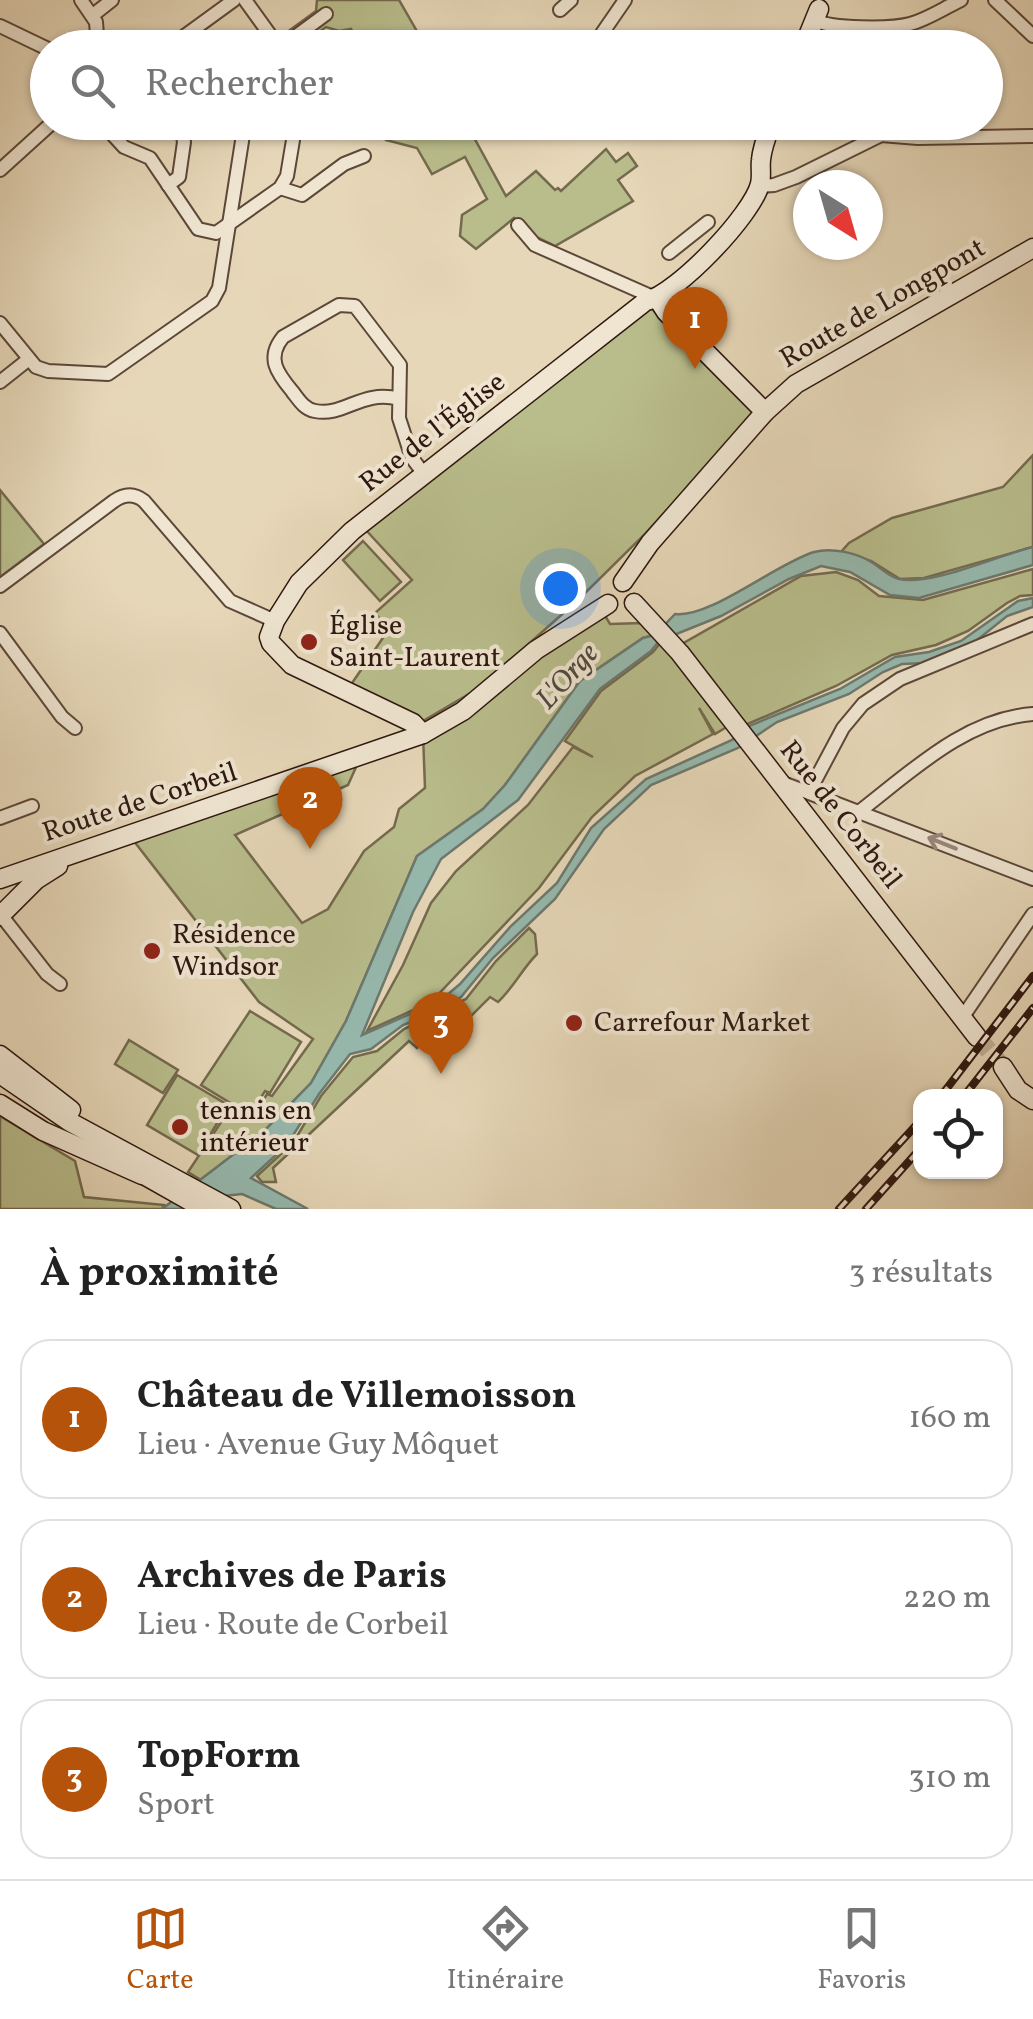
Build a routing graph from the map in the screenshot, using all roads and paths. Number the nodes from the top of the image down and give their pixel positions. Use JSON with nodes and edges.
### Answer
{"nodes":[{"id":1,"x":81,"y":0,"type":"edge"},
{"id":2,"x":112,"y":0,"type":"edge"},
{"id":3,"x":234,"y":0,"type":"edge"},
{"id":4,"x":246,"y":0,"type":"edge"},
{"id":5,"x":625,"y":0,"type":"edge"},
{"id":6,"x":961,"y":0,"type":"edge"},
{"id":7,"x":1000,"y":2,"type":"edge"},
{"id":8,"x":820,"y":8,"type":"edge"},
{"id":9,"x":326,"y":14,"type":"dead end"},
{"id":10,"x":93,"y":15,"type":"junction"},
{"id":11,"x":0,"y":26,"type":"edge"},
{"id":12,"x":98,"y":30,"type":"edge"},
{"id":13,"x":193,"y":30,"type":"edge"},
{"id":14,"x":265,"y":30,"type":"edge"},
{"id":15,"x":306,"y":30,"type":"edge"},
{"id":16,"x":604,"y":30,"type":"edge"},
{"id":17,"x":1033,"y":36,"type":"edge"},
{"id":18,"x":30,"y":40,"type":"edge"},
{"id":19,"x":1033,"y":136,"type":"edge"},
{"id":20,"x":1003,"y":137,"type":"edge"},
{"id":21,"x":33,"y":140,"type":"edge"},
{"id":22,"x":118,"y":140,"type":"edge"},
{"id":23,"x":184,"y":140,"type":"edge"},
{"id":24,"x":242,"y":140,"type":"edge"},
{"id":25,"x":293,"y":140,"type":"edge"},
{"id":26,"x":767,"y":140,"type":"edge"},
{"id":27,"x":871,"y":140,"type":"edge"},
{"id":28,"x":364,"y":156,"type":"dead end"},
{"id":29,"x":0,"y":170,"type":"edge"},
{"id":30,"x":168,"y":185,"type":"junction"},
{"id":31,"x":760,"y":186,"type":"junction"},
{"id":32,"x":280,"y":188,"type":"junction"},
{"id":33,"x":708,"y":222,"type":"dead end"},
{"id":34,"x":518,"y":225,"type":"dead end"},
{"id":35,"x":227,"y":226,"type":"junction"},
{"id":36,"x":688,"y":240,"type":"junction"},
{"id":37,"x":1033,"y":248,"type":"edge"},
{"id":38,"x":669,"y":253,"type":"dead end"},
{"id":39,"x":706,"y":257,"type":"junction"},
{"id":40,"x":658,"y":298,"type":"junction"},
{"id":41,"x":0,"y":323,"type":"edge"},
{"id":42,"x":32,"y":363,"type":"junction"},
{"id":43,"x":0,"y":382,"type":"edge"},
{"id":44,"x":399,"y":399,"type":"junction"},
{"id":45,"x":765,"y":412,"type":"junction"},
{"id":46,"x":424,"y":474,"type":"junction"},
{"id":47,"x":623,"y":582,"type":"junction"},
{"id":48,"x":0,"y":586,"type":"edge"},
{"id":49,"x":634,"y":603,"type":"junction"},
{"id":50,"x":608,"y":604,"type":"junction"},
{"id":51,"x":1033,"y":624,"type":"edge"},
{"id":52,"x":272,"y":629,"type":"junction"},
{"id":53,"x":0,"y":634,"type":"edge"},
{"id":54,"x":1033,"y":714,"type":"edge"},
{"id":55,"x":75,"y":728,"type":"dead end"},
{"id":56,"x":423,"y":734,"type":"junction"},
{"id":57,"x":780,"y":782,"type":"junction"},
{"id":58,"x":809,"y":792,"type":"junction"},
{"id":59,"x":32,"y":806,"type":"dead end"},
{"id":60,"x":860,"y":811,"type":"junction"},
{"id":61,"x":0,"y":818,"type":"edge"},
{"id":62,"x":86,"y":852,"type":"junction"},
{"id":63,"x":0,"y":879,"type":"edge"},
{"id":64,"x":1033,"y":879,"type":"edge"},
{"id":65,"x":1033,"y":914,"type":"edge"},
{"id":66,"x":1,"y":915,"type":"edge"},
{"id":67,"x":60,"y":984,"type":"dead end"},
{"id":68,"x":962,"y":1018,"type":"junction"},
{"id":69,"x":977,"y":1037,"type":"tunnel mouth"},
{"id":70,"x":0,"y":1055,"type":"edge"},
{"id":71,"x":0,"y":1074,"type":"edge"},
{"id":72,"x":0,"y":1084,"type":"edge"},
{"id":73,"x":0,"y":1104,"type":"edge"},
{"id":74,"x":143,"y":1175,"type":"junction"},
{"id":75,"x":172,"y":1184,"type":"junction"},
{"id":76,"x":230,"y":1208,"type":"edge"},
{"id":77,"x":204,"y":1209,"type":"edge"}],
"edges":[{"from":1,"to":10,"type":"street"},
{"from":2,"to":10,"type":"street"},
{"from":3,"to":13,"type":"street"},
{"from":4,"to":14,"type":"street"},
{"from":5,"to":16,"type":"street"},
{"from":6,"to":8,"type":"street"},
{"from":7,"to":17,"type":"street"},
{"from":9,"to":15,"type":"street"},
{"from":10,"to":12,"type":"street"},
{"from":11,"to":18,"type":"street"},
{"from":19,"to":20,"type":"street"},
{"from":21,"to":29,"type":"street"},
{"from":22,"to":30,"type":"street"},
{"from":23,"to":30,"type":"street"},
{"from":24,"to":35,"type":"street"},
{"from":25,"to":32,"type":"street"},
{"from":26,"to":31,"type":"main road"},
{"from":27,"to":31,"type":"street"},
{"from":28,"to":32,"type":"street"},
{"from":30,"to":35,"type":"street"},
{"from":31,"to":39,"type":"main road","name":"Rue de l'Église"},
{"from":32,"to":35,"type":"street"},
{"from":33,"to":36,"type":"street"},
{"from":34,"to":40,"type":"street"},
{"from":35,"to":42,"type":"street"},
{"from":36,"to":38,"type":"street"},
{"from":36,"to":39,"type":"street"},
{"from":37,"to":45,"type":"main road","name":"Route de Longpont"},
{"from":39,"to":40,"type":"main road","name":"Rue de l'Église"},
{"from":40,"to":45,"type":"main road"},
{"from":40,"to":46,"type":"main road","name":"Rue de l'Église"},
{"from":41,"to":42,"type":"street"},
{"from":42,"to":43,"type":"street"},
{"from":44,"to":44,"type":"street"},
{"from":44,"to":46,"type":"street"},
{"from":45,"to":47,"type":"main road","name":"Route de Longpont"},
{"from":46,"to":52,"type":"main road","name":"Rue de l'Église"},
{"from":47,"to":49,"type":"main road"},
{"from":47,"to":50,"type":"main road"},
{"from":48,"to":52,"type":"street"},
{"from":49,"to":50,"type":"main road"},
{"from":49,"to":57,"type":"main road","name":"Rue de Corbeil"},
{"from":50,"to":56,"type":"main road","name":"Route de Corbeil"},
{"from":51,"to":58,"type":"street"},
{"from":52,"to":56,"type":"main road"},
{"from":53,"to":55,"type":"street"},
{"from":54,"to":60,"type":"street"},
{"from":56,"to":62,"type":"main road","name":"Route de Corbeil"},
{"from":57,"to":58,"type":"street"},
{"from":57,"to":68,"type":"main road","name":"Rue de Corbeil"},
{"from":58,"to":60,"type":"street"},
{"from":59,"to":61,"type":"street"},
{"from":64,"to":60,"type":"street","one_way":true},
{"from":62,"to":63,"type":"main road","name":"Route de Corbeil"},
{"from":62,"to":66,"type":"main road"},
{"from":65,"to":68,"type":"street"},
{"from":66,"to":67,"type":"street"},
{"from":68,"to":69,"type":"main road","name":"Rue de Corbeil"},
{"from":70,"to":75,"type":"main road"},
{"from":71,"to":75,"type":"main road"},
{"from":72,"to":74,"type":"main road"},
{"from":73,"to":74,"type":"main road"},
{"from":74,"to":75,"type":"main road"},
{"from":75,"to":76,"type":"main road"},
{"from":75,"to":77,"type":"main road"}]}
